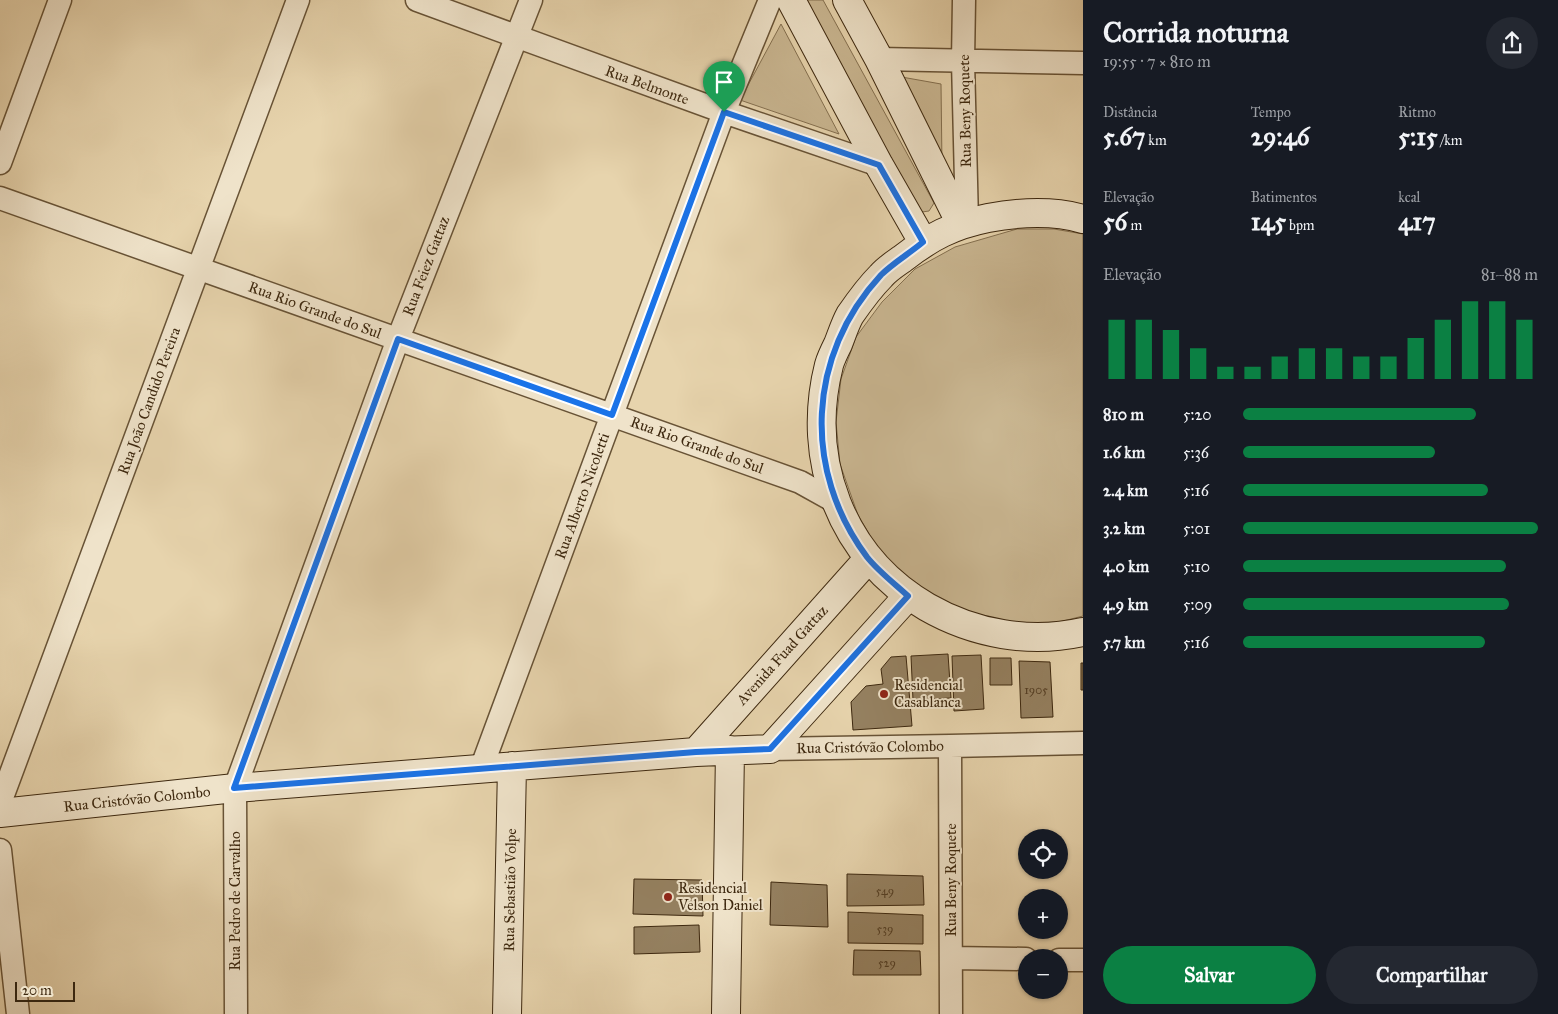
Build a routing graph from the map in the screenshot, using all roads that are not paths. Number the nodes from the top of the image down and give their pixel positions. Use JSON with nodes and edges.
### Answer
{"nodes":[{"id":1,"x":60,"y":0,"type":"edge"},
{"id":2,"x":298,"y":0,"type":"edge"},
{"id":3,"x":417,"y":0,"type":"edge"},
{"id":4,"x":531,"y":0,"type":"edge"},
{"id":5,"x":770,"y":0,"type":"edge"},
{"id":6,"x":791,"y":0,"type":"edge"},
{"id":7,"x":847,"y":0,"type":"edge"},
{"id":8,"x":964,"y":0,"type":"edge"},
{"id":9,"x":516,"y":37,"type":"junction"},
{"id":10,"x":879,"y":59,"type":"junction"},
{"id":11,"x":963,"y":61,"type":"junction"},
{"id":12,"x":1083,"y":63,"type":"edge"},
{"id":13,"x":724,"y":112,"type":"junction"},
{"id":14,"x":0,"y":163,"type":"edge"},
{"id":15,"x":879,"y":165,"type":"junction"},
{"id":16,"x":0,"y":198,"type":"edge"},
{"id":17,"x":1083,"y":219,"type":"edge"},
{"id":18,"x":964,"y":223,"type":"junction"},
{"id":19,"x":923,"y":242,"type":"junction"},
{"id":20,"x":198,"y":268,"type":"junction"},
{"id":21,"x":398,"y":339,"type":"junction"},
{"id":22,"x":612,"y":415,"type":"junction"},
{"id":23,"x":825,"y":468,"type":"junction"},
{"id":24,"x":800,"y":482,"type":"junction"},
{"id":25,"x":836,"y":502,"type":"junction"},
{"id":26,"x":869,"y":558,"type":"junction"},
{"id":27,"x":908,"y":596,"type":"junction"},
{"id":28,"x":1083,"y":632,"type":"edge"},
{"id":29,"x":1083,"y":743,"type":"edge"},
{"id":30,"x":950,"y":746,"type":"junction"},
{"id":31,"x":770,"y":749,"type":"junction"},
{"id":32,"x":730,"y":750,"type":"junction"},
{"id":33,"x":696,"y":752,"type":"junction"},
{"id":34,"x":512,"y":766,"type":"junction"},
{"id":35,"x":481,"y":769,"type":"junction"},
{"id":36,"x":234,"y":788,"type":"junction"},
{"id":37,"x":0,"y":803,"type":"edge"},
{"id":38,"x":0,"y":813,"type":"edge"},
{"id":39,"x":0,"y":850,"type":"edge"},
{"id":40,"x":951,"y":958,"type":"junction"},
{"id":41,"x":1018,"y":959,"type":"edge"},
{"id":42,"x":1068,"y":960,"type":"edge"},
{"id":43,"x":1083,"y":960,"type":"edge"},
{"id":44,"x":18,"y":1014,"type":"edge"},
{"id":45,"x":236,"y":1014,"type":"edge"},
{"id":46,"x":507,"y":1014,"type":"edge"},
{"id":47,"x":726,"y":1014,"type":"edge"},
{"id":48,"x":951,"y":1014,"type":"edge"}],
"edges":[{"from":1,"to":14,"type":"street"},
{"from":2,"to":20,"type":"street","name":"Rua João Candido Pereira"},
{"from":3,"to":9,"type":"street","name":"Rua Belmonte"},
{"from":4,"to":9,"type":"street","name":"Rua Feiez Gattaz"},
{"from":5,"to":13,"type":"street","name":"Rua Alberto Nicoletti"},
{"from":6,"to":15,"type":"main road"},
{"from":7,"to":10,"type":"main road"},
{"from":8,"to":11,"type":"street","name":"Rua Beny Roquete"},
{"from":9,"to":13,"type":"street","name":"Rua Belmonte"},
{"from":9,"to":21,"type":"street","name":"Rua Feiez Gattaz"},
{"from":10,"to":11,"type":"street"},
{"from":10,"to":18,"type":"main road"},
{"from":11,"to":12,"type":"street"},
{"from":11,"to":18,"type":"street","name":"Rua Beny Roquete"},
{"from":13,"to":15,"type":"street","name":"Rua Belmonte"},
{"from":13,"to":22,"type":"street","name":"Rua Alberto Nicoletti"},
{"from":15,"to":19,"type":"main road"},
{"from":16,"to":20,"type":"street","name":"Rua Rio Grande do Sul"},
{"from":17,"to":18,"type":"main road"},
{"from":18,"to":19,"type":"main road"},
{"from":19,"to":23,"type":"main road"},
{"from":20,"to":21,"type":"street","name":"Rua Rio Grande do Sul"},
{"from":20,"to":37,"type":"street","name":"Rua João Candido Pereira"},
{"from":21,"to":22,"type":"street","name":"Rua Rio Grande do Sul"},
{"from":21,"to":36,"type":"street","name":"Rua Feiez Gattaz"},
{"from":22,"to":24,"type":"street","name":"Rua Rio Grande do Sul"},
{"from":22,"to":35,"type":"street","name":"Rua Alberto Nicoletti"},
{"from":23,"to":24,"type":"street"},
{"from":23,"to":25,"type":"main road"},
{"from":24,"to":25,"type":"street","name":"Rua Rio Grande do Sul"},
{"from":25,"to":26,"type":"main road"},
{"from":26,"to":27,"type":"main road"},
{"from":26,"to":33,"type":"main road","name":"Avenida Fuad Gattaz"},
{"from":27,"to":28,"type":"main road"},
{"from":27,"to":31,"type":"main road"},
{"from":29,"to":30,"type":"street","name":"Rua Cristóvão Colombo"},
{"from":30,"to":31,"type":"street","name":"Rua Cristóvão Colombo"},
{"from":30,"to":40,"type":"street","name":"Rua Beny Roquete"},
{"from":31,"to":32,"type":"main road","name":"Rua Cristóvão Colombo"},
{"from":32,"to":33,"type":"main road","name":"Rua Cristóvão Colombo"},
{"from":32,"to":47,"type":"main road"},
{"from":33,"to":34,"type":"main road","name":"Rua Cristóvão Colombo"},
{"from":34,"to":35,"type":"main road","name":"Rua Cristóvão Colombo"},
{"from":34,"to":46,"type":"main road","name":"Rua Sebastião Volpe"},
{"from":35,"to":36,"type":"main road","name":"Rua Cristóvão Colombo"},
{"from":36,"to":38,"type":"main road","name":"Rua Cristóvão Colombo"},
{"from":36,"to":45,"type":"street","name":"Rua Pedro de Carvalho"},
{"from":39,"to":44,"type":"street"},
{"from":40,"to":41,"type":"street"},
{"from":40,"to":48,"type":"street","name":"Rua Beny Roquete"},
{"from":42,"to":43,"type":"street"}]}
